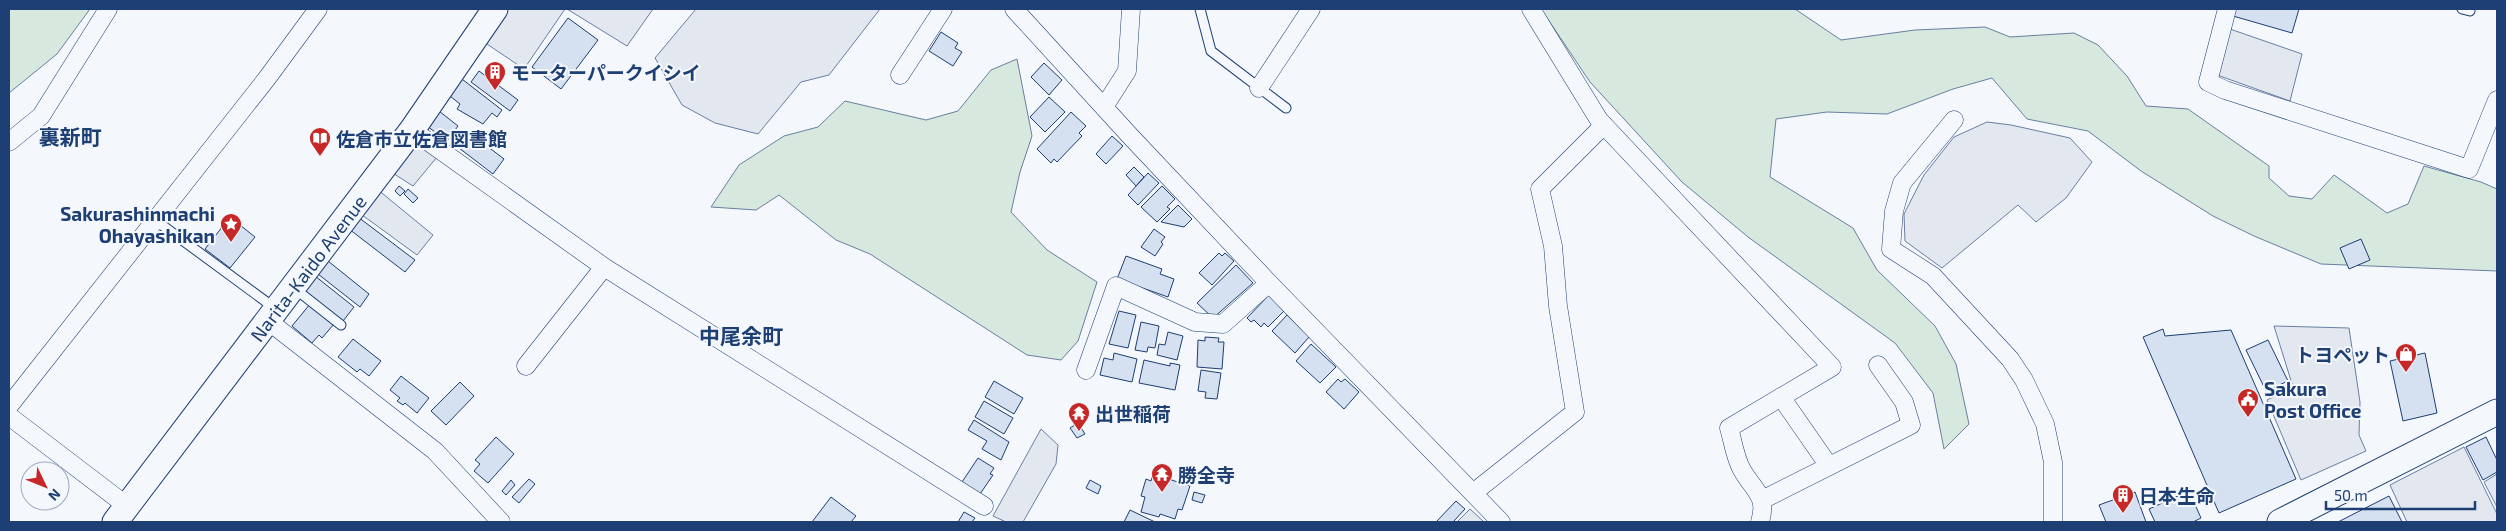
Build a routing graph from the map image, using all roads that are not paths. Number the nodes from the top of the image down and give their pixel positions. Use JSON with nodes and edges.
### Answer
{"nodes":[{"id":1,"x":108,"y":9,"type":"edge"},
{"id":2,"x":318,"y":9,"type":"edge"},
{"id":3,"x":495,"y":9,"type":"edge"},
{"id":4,"x":943,"y":9,"type":"edge"},
{"id":5,"x":1014,"y":9,"type":"edge"},
{"id":6,"x":1131,"y":9,"type":"edge"},
{"id":7,"x":1200,"y":9,"type":"edge"},
{"id":8,"x":1311,"y":9,"type":"edge"},
{"id":9,"x":1530,"y":9,"type":"edge"},
{"id":10,"x":2227,"y":9,"type":"edge"},
{"id":11,"x":900,"y":76,"type":"dead end"},
{"id":12,"x":1259,"y":88,"type":"junction"},
{"id":13,"x":2497,"y":100,"type":"edge"},
{"id":14,"x":1104,"y":107,"type":"junction"},
{"id":15,"x":1286,"y":108,"type":"dead end"},
{"id":16,"x":1954,"y":120,"type":"dead end"},
{"id":17,"x":1604,"y":125,"type":"junction"},
{"id":18,"x":412,"y":130,"type":"junction"},
{"id":19,"x":9,"y":142,"type":"edge"},
{"id":20,"x":155,"y":220,"type":"junction"},
{"id":21,"x":604,"y":267,"type":"junction"},
{"id":22,"x":1269,"y":283,"type":"junction"},
{"id":23,"x":292,"y":287,"type":"junction"},
{"id":24,"x":272,"y":315,"type":"junction"},
{"id":25,"x":341,"y":325,"type":"dead end"},
{"id":26,"x":1878,"y":365,"type":"dead end"},
{"id":27,"x":526,"y":366,"type":"dead end"},
{"id":28,"x":1086,"y":370,"type":"dead end"},
{"id":29,"x":1781,"y":397,"type":"junction"},
{"id":30,"x":9,"y":406,"type":"edge"},
{"id":31,"x":2497,"y":412,"type":"edge"},
{"id":32,"x":9,"y":416,"type":"edge"},
{"id":33,"x":1829,"y":466,"type":"junction"},
{"id":34,"x":1474,"y":493,"type":"junction"},
{"id":35,"x":1762,"y":500,"type":"junction"},
{"id":36,"x":984,"y":506,"type":"dead end"},
{"id":37,"x":121,"y":514,"type":"edge"},
{"id":38,"x":501,"y":522,"type":"edge"},
{"id":39,"x":1501,"y":522,"type":"edge"},
{"id":40,"x":1760,"y":522,"type":"edge"},
{"id":41,"x":2053,"y":522,"type":"edge"},
{"id":42,"x":2280,"y":522,"type":"edge"}],
"edges":[{"from":1,"to":19,"type":"street"},
{"from":2,"to":20,"type":"street"},
{"from":3,"to":18,"type":"street","name":"Narita-Kaido Avenue"},
{"from":4,"to":11,"type":"street"},
{"from":5,"to":14,"type":"street"},
{"from":6,"to":14,"type":"street"},
{"from":7,"to":12,"type":"lane"},
{"from":8,"to":12,"type":"street"},
{"from":9,"to":17,"type":"street"},
{"from":10,"to":13,"type":"street"},
{"from":12,"to":15,"type":"lane"},
{"from":14,"to":22,"type":"street"},
{"from":16,"to":41,"type":"street"},
{"from":17,"to":29,"type":"street"},
{"from":17,"to":34,"type":"street"},
{"from":18,"to":21,"type":"street"},
{"from":18,"to":23,"type":"street","name":"Narita-Kaido Avenue"},
{"from":20,"to":24,"type":"lane"},
{"from":20,"to":30,"type":"street"},
{"from":21,"to":27,"type":"street"},
{"from":21,"to":36,"type":"street"},
{"from":22,"to":28,"type":"street"},
{"from":22,"to":34,"type":"street"},
{"from":23,"to":24,"type":"street","name":"Narita-Kaido Avenue"},
{"from":23,"to":25,"type":"lane"},
{"from":24,"to":37,"type":"street","name":"Narita-Kaido Avenue"},
{"from":24,"to":38,"type":"street"},
{"from":26,"to":33,"type":"street"},
{"from":29,"to":33,"type":"street"},
{"from":29,"to":35,"type":"street"},
{"from":31,"to":42,"type":"street"},
{"from":32,"to":37,"type":"street"},
{"from":33,"to":35,"type":"street"},
{"from":34,"to":39,"type":"street"},
{"from":35,"to":40,"type":"street"}]}
